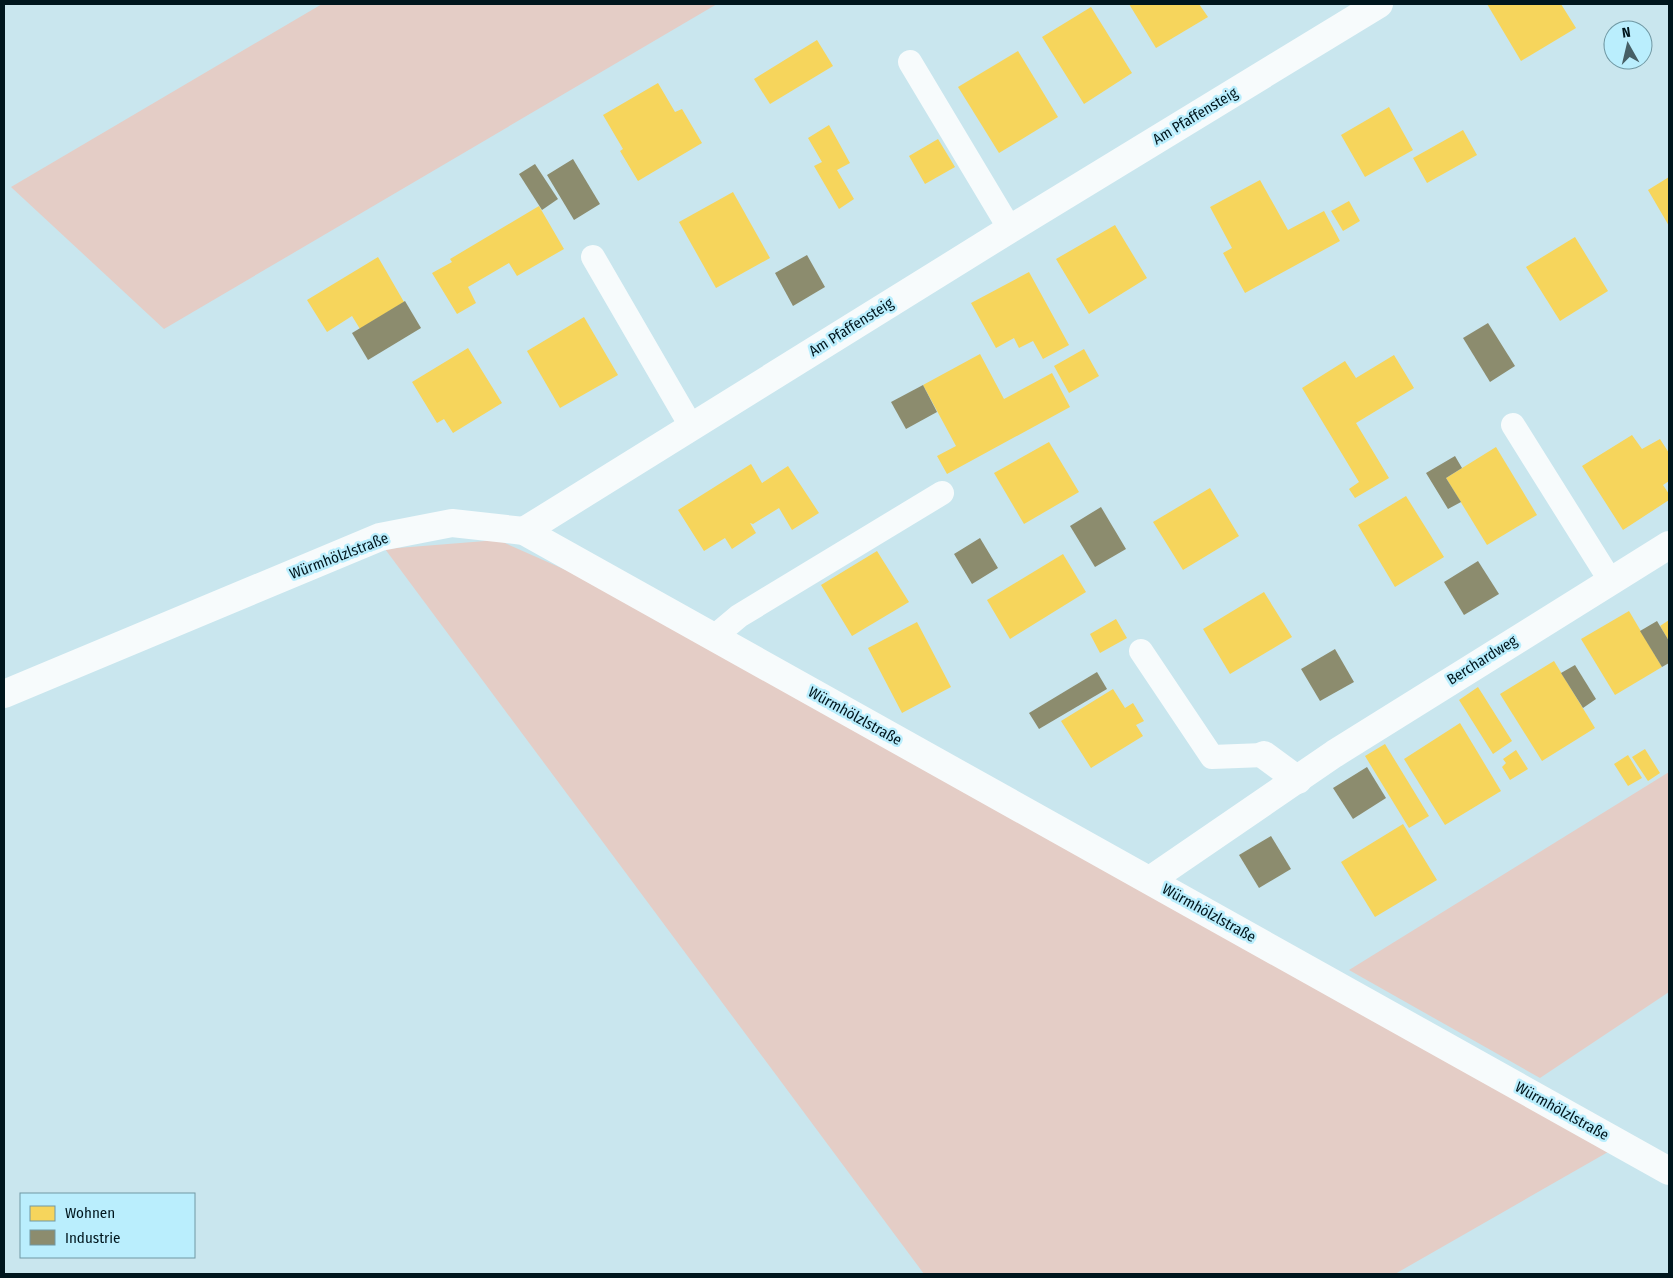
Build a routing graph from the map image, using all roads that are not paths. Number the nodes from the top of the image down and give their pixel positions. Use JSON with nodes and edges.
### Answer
{"nodes":[{"id":1,"x":1379,"y":4,"type":"edge"},
{"id":2,"x":910,"y":62,"type":"dead end"},
{"id":3,"x":1010,"y":229,"type":"junction"},
{"id":4,"x":593,"y":257,"type":"dead end"},
{"id":5,"x":691,"y":426,"type":"junction"},
{"id":6,"x":1513,"y":426,"type":"dead end"},
{"id":7,"x":942,"y":493,"type":"dead end"},
{"id":8,"x":524,"y":531,"type":"junction"},
{"id":9,"x":1669,"y":545,"type":"edge"},
{"id":10,"x":1610,"y":580,"type":"junction"},
{"id":11,"x":714,"y":638,"type":"junction"},
{"id":12,"x":1141,"y":651,"type":"dead end"},
{"id":13,"x":4,"y":694,"type":"edge"},
{"id":14,"x":1264,"y":755,"type":"joint"},
{"id":15,"x":1298,"y":780,"type":"junction"},
{"id":16,"x":1150,"y":880,"type":"junction"},
{"id":17,"x":1669,"y":1171,"type":"edge"}],
"edges":[{"from":1,"to":3,"type":"street","name":"Am Pfaffensteig"},
{"from":2,"to":3,"type":"lane"},
{"from":3,"to":5,"type":"street","name":"Am Pfaffensteig"},
{"from":4,"to":5,"type":"lane"},
{"from":5,"to":8,"type":"street","name":"Am Pfaffensteig"},
{"from":6,"to":10,"type":"lane"},
{"from":7,"to":11,"type":"lane"},
{"from":8,"to":11,"type":"street","name":"Würmhölzlstraße"},
{"from":8,"to":13,"type":"street","name":"Würmhölzlstraße"},
{"from":9,"to":10,"type":"street","name":"Berchardweg"},
{"from":10,"to":15,"type":"street","name":"Berchardweg"},
{"from":11,"to":16,"type":"street","name":"Würmhölzlstraße"},
{"from":12,"to":14,"type":"lane"},
{"from":14,"to":15,"type":"street"},
{"from":15,"to":16,"type":"street","name":"Berchardweg"},
{"from":16,"to":17,"type":"street","name":"Würmhölzlstraße"}]}
